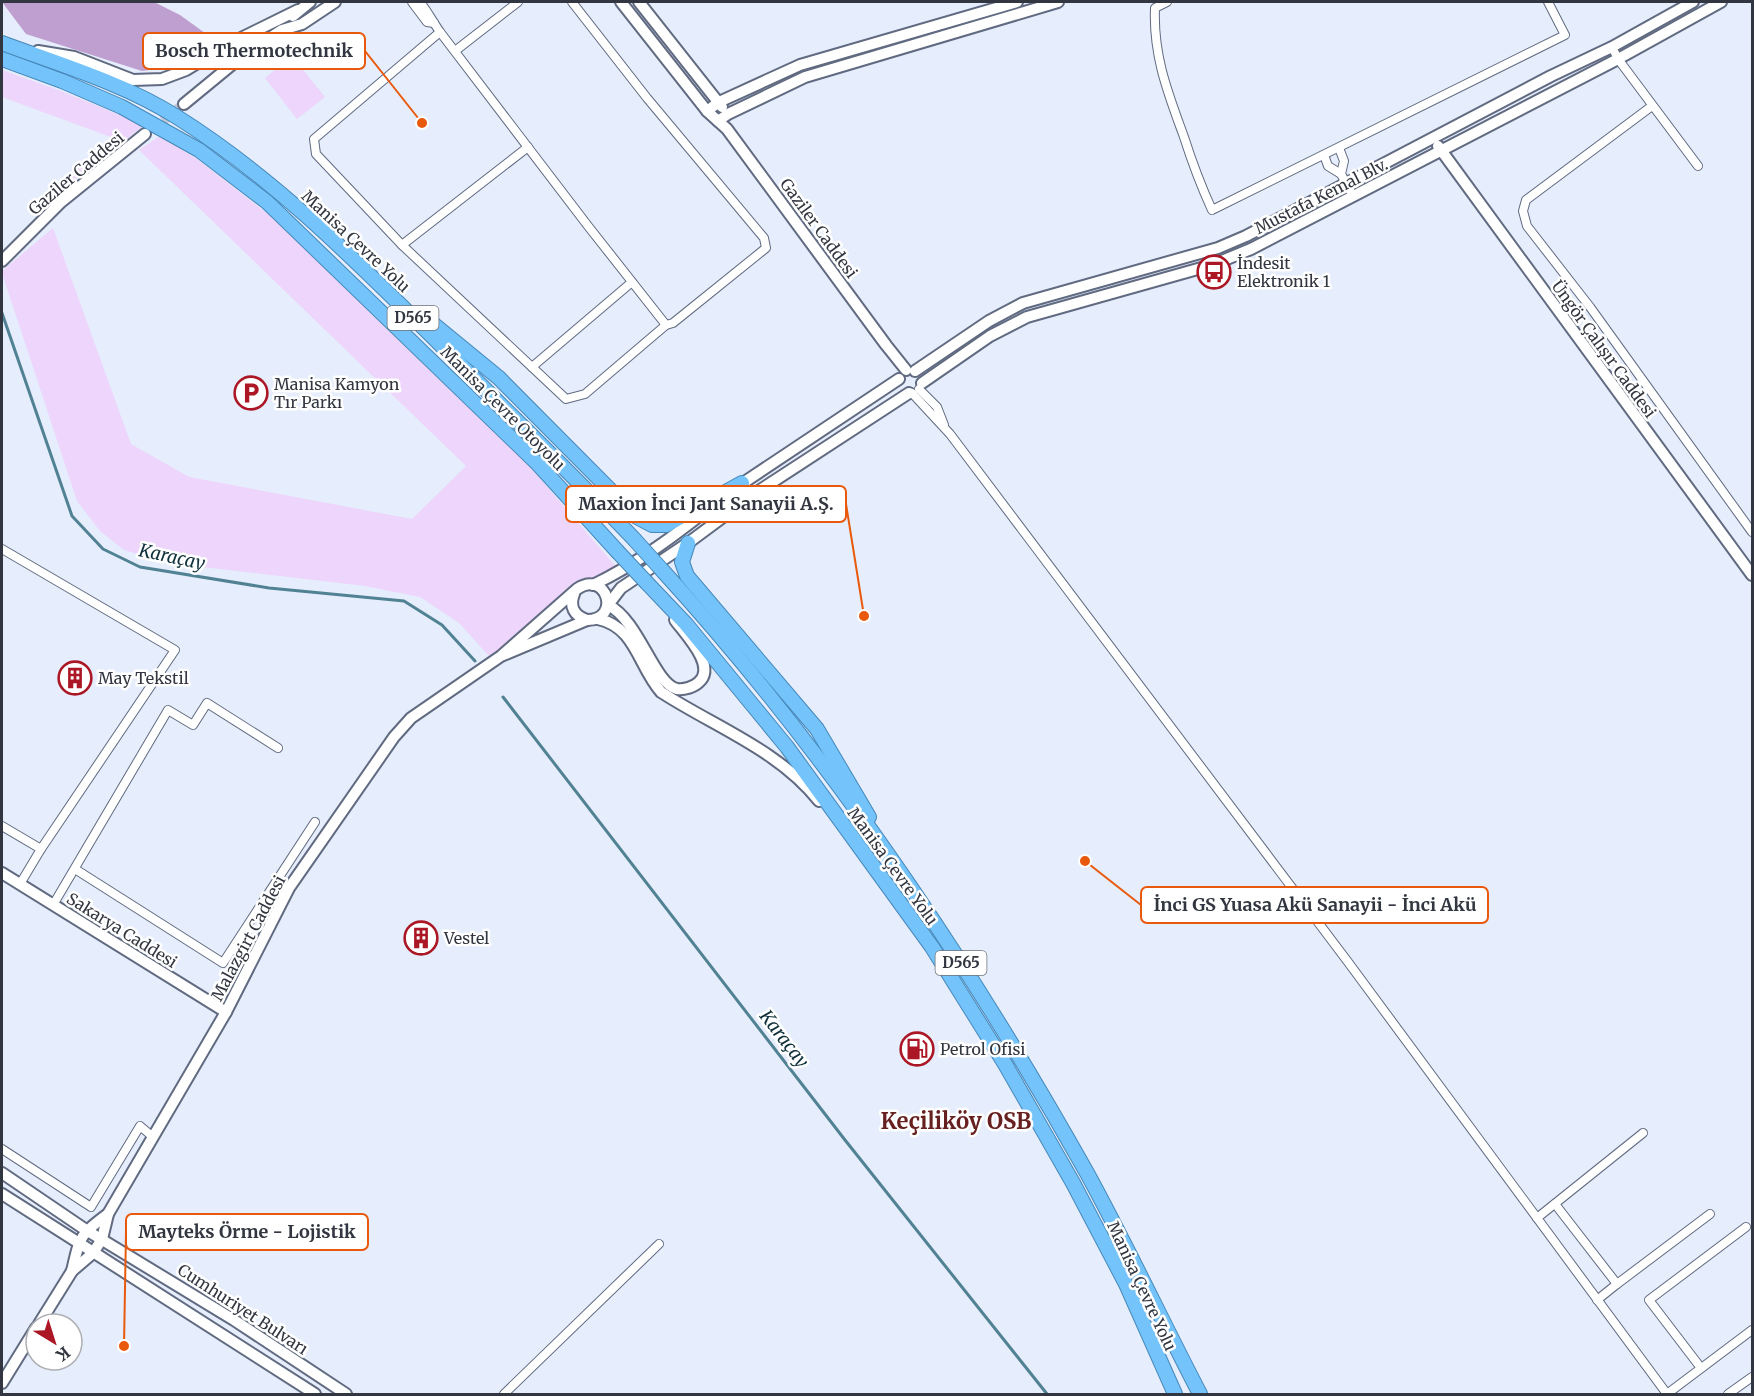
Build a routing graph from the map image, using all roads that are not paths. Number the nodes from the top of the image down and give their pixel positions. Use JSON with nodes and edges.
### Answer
{"nodes":[{"id":1,"x":310,"y":2,"type":"edge"},
{"id":2,"x":335,"y":2,"type":"edge"},
{"id":3,"x":412,"y":2,"type":"edge"},
{"id":4,"x":420,"y":2,"type":"edge"},
{"id":5,"x":518,"y":2,"type":"edge"},
{"id":6,"x":572,"y":2,"type":"edge"},
{"id":7,"x":621,"y":2,"type":"edge"},
{"id":8,"x":639,"y":2,"type":"edge"},
{"id":9,"x":1017,"y":2,"type":"edge"},
{"id":10,"x":1058,"y":2,"type":"edge"},
{"id":11,"x":1167,"y":2,"type":"edge"},
{"id":12,"x":1548,"y":2,"type":"edge"},
{"id":13,"x":1693,"y":2,"type":"edge"},
{"id":14,"x":1721,"y":2,"type":"edge"},
{"id":15,"x":298,"y":10,"type":"junction"},
{"id":16,"x":434,"y":23,"type":"junction"},
{"id":17,"x":282,"y":30,"type":"junction"},
{"id":18,"x":441,"y":32,"type":"junction"},
{"id":19,"x":4,"y":44,"type":"edge"},
{"id":20,"x":1612,"y":47,"type":"junction"},
{"id":21,"x":455,"y":51,"type":"junction"},
{"id":22,"x":2,"y":59,"type":"edge"},
{"id":23,"x":1618,"y":59,"type":"junction"},
{"id":24,"x":719,"y":102,"type":"junction"},
{"id":25,"x":184,"y":104,"type":"tunnel mouth"},
{"id":26,"x":1652,"y":106,"type":"junction"},
{"id":27,"x":707,"y":111,"type":"junction"},
{"id":28,"x":728,"y":114,"type":"junction"},
{"id":29,"x":718,"y":121,"type":"junction"},
{"id":30,"x":727,"y":129,"type":"junction"},
{"id":31,"x":145,"y":134,"type":"tunnel mouth"},
{"id":32,"x":1434,"y":138,"type":"junction"},
{"id":33,"x":528,"y":147,"type":"junction"},
{"id":34,"x":1339,"y":148,"type":"junction"},
{"id":35,"x":1441,"y":152,"type":"junction"},
{"id":36,"x":1324,"y":155,"type":"junction"},
{"id":37,"x":1698,"y":166,"type":"dead end"},
{"id":38,"x":1343,"y":178,"type":"junction"},
{"id":39,"x":1353,"y":196,"type":"junction"},
{"id":40,"x":402,"y":245,"type":"junction"},
{"id":41,"x":3,"y":260,"type":"edge"},
{"id":42,"x":357,"y":262,"type":"junction"},
{"id":43,"x":632,"y":282,"type":"junction"},
{"id":44,"x":666,"y":325,"type":"junction"},
{"id":45,"x":532,"y":367,"type":"junction"},
{"id":46,"x":905,"y":374,"type":"junction"},
{"id":47,"x":916,"y":390,"type":"junction"},
{"id":48,"x":742,"y":483,"type":"junction"},
{"id":49,"x":1752,"y":532,"type":"edge"},
{"id":50,"x":688,"y":543,"type":"junction"},
{"id":51,"x":2,"y":549,"type":"edge"},
{"id":52,"x":617,"y":551,"type":"joint"},
{"id":53,"x":1752,"y":575,"type":"edge"},
{"id":54,"x":593,"y":585,"type":"junction"},
{"id":55,"x":574,"y":594,"type":"junction"},
{"id":56,"x":659,"y":597,"type":"junction"},
{"id":57,"x":608,"y":605,"type":"junction"},
{"id":58,"x":592,"y":619,"type":"junction"},
{"id":59,"x":501,"y":656,"type":"junction"},
{"id":60,"x":278,"y":748,"type":"dead end"},
{"id":61,"x":315,"y":822,"type":"dead end"},
{"id":62,"x":2,"y":826,"type":"edge"},
{"id":63,"x":41,"y":849,"type":"junction"},
{"id":64,"x":890,"y":856,"type":"junction"},
{"id":65,"x":870,"y":863,"type":"junction"},
{"id":66,"x":75,"y":869,"type":"junction"},
{"id":67,"x":2,"y":873,"type":"edge"},
{"id":68,"x":20,"y":884,"type":"junction"},
{"id":69,"x":53,"y":905,"type":"junction"},
{"id":70,"x":226,"y":1012,"type":"junction"},
{"id":71,"x":1643,"y":1133,"type":"dead end"},
{"id":72,"x":153,"y":1137,"type":"junction"},
{"id":73,"x":2,"y":1149,"type":"edge"},
{"id":74,"x":2,"y":1173,"type":"edge"},
{"id":75,"x":2,"y":1194,"type":"edge"},
{"id":76,"x":1555,"y":1204,"type":"junction"},
{"id":77,"x":108,"y":1214,"type":"junction"},
{"id":78,"x":1710,"y":1214,"type":"dead end"},
{"id":79,"x":1537,"y":1218,"type":"junction"},
{"id":80,"x":1746,"y":1227,"type":"dead end"},
{"id":81,"x":86,"y":1230,"type":"junction"},
{"id":82,"x":102,"y":1239,"type":"junction"},
{"id":83,"x":79,"y":1243,"type":"junction"},
{"id":84,"x":659,"y":1244,"type":"dead end"},
{"id":85,"x":93,"y":1253,"type":"junction"},
{"id":86,"x":72,"y":1271,"type":"junction"},
{"id":87,"x":1617,"y":1284,"type":"junction"},
{"id":88,"x":1597,"y":1300,"type":"junction"},
{"id":89,"x":46,"y":1312,"type":"edge"},
{"id":90,"x":234,"y":1320,"type":"junction"},
{"id":91,"x":1752,"y":1330,"type":"edge"},
{"id":92,"x":224,"y":1336,"type":"junction"},
{"id":93,"x":24,"y":1347,"type":"edge"},
{"id":94,"x":1701,"y":1368,"type":"junction"},
{"id":95,"x":1752,"y":1377,"type":"edge"},
{"id":96,"x":2,"y":1383,"type":"edge"},
{"id":97,"x":1667,"y":1394,"type":"edge"},
{"id":98,"x":315,"y":1395,"type":"edge"},
{"id":99,"x":346,"y":1395,"type":"edge"},
{"id":100,"x":504,"y":1395,"type":"edge"},
{"id":101,"x":1175,"y":1395,"type":"edge"},
{"id":102,"x":1200,"y":1395,"type":"edge"},
{"id":103,"x":1728,"y":1395,"type":"edge"}],
"edges":[{"from":1,"to":15,"type":"street"},
{"from":2,"to":17,"type":"street"},
{"from":3,"to":16,"type":"street"},
{"from":4,"to":16,"type":"street"},
{"from":5,"to":21,"type":"street"},
{"from":6,"to":44,"type":"street"},
{"from":7,"to":27,"type":"street","name":"Gaziler Caddesi"},
{"from":8,"to":24,"type":"street"},
{"from":9,"to":24,"type":"street"},
{"from":10,"to":28,"type":"street"},
{"from":11,"to":36,"type":"street"},
{"from":12,"to":34,"type":"street"},
{"from":13,"to":20,"type":"street","name":"Mustafa Kemal Blv."},
{"from":14,"to":23,"type":"street","name":"Mustafa Kemal Blv."},
{"from":15,"to":17,"type":"street"},
{"from":15,"to":19,"type":"street"},
{"from":16,"to":18,"type":"street"},
{"from":17,"to":25,"type":"street"},
{"from":18,"to":21,"type":"street"},
{"from":18,"to":40,"type":"street"},
{"from":19,"to":42,"type":"highway","name":"Manisa Çevre Yolu","number":"D565"},
{"from":20,"to":23,"type":"street"},
{"from":20,"to":32,"type":"street","name":"Mustafa Kemal Blv."},
{"from":21,"to":33,"type":"street"},
{"from":22,"to":52,"type":"highway","name":"Manisa Çevre Otoyolu","number":"D565"},
{"from":23,"to":26,"type":"street"},
{"from":23,"to":35,"type":"street","name":"Mustafa Kemal Blv."},
{"from":24,"to":27,"type":"street"},
{"from":24,"to":28,"type":"street"},
{"from":26,"to":37,"type":"street"},
{"from":26,"to":49,"type":"street"},
{"from":27,"to":29,"type":"street","name":"Gaziler Caddesi"},
{"from":28,"to":29,"type":"street"},
{"from":28,"to":30,"type":"street"},
{"from":29,"to":30,"type":"street","name":"Gaziler Caddesi"},
{"from":30,"to":46,"type":"street","name":"Gaziler Caddesi"},
{"from":31,"to":41,"type":"street","name":"Gaziler Caddesi"},
{"from":32,"to":35,"type":"street","name":"Üngör Çalışır Caddesi"},
{"from":32,"to":38,"type":"street","name":"Mustafa Kemal Blv."},
{"from":33,"to":40,"type":"street"},
{"from":33,"to":43,"type":"street"},
{"from":34,"to":36,"type":"street"},
{"from":34,"to":38,"type":"street"},
{"from":35,"to":39,"type":"street","name":"Mustafa Kemal Blv."},
{"from":35,"to":53,"type":"street","name":"Üngör Çalışır Caddesi"},
{"from":36,"to":38,"type":"street"},
{"from":38,"to":39,"type":"street"},
{"from":38,"to":46,"type":"street","name":"Mustafa Kemal Blv."},
{"from":39,"to":47,"type":"street","name":"Mustafa Kemal Blv."},
{"from":40,"to":45,"type":"street"},
{"from":42,"to":48,"type":"highway"},
{"from":42,"to":64,"type":"highway","name":"Manisa Çevre Yolu","number":"D565","bridge":true},
{"from":43,"to":44,"type":"street"},
{"from":43,"to":45,"type":"street"},
{"from":44,"to":45,"type":"street"},
{"from":46,"to":47,"type":"street"},
{"from":46,"to":47,"type":"street"},
{"from":46,"to":48,"type":"street","name":"Mustafa Kemal Blv."},
{"from":47,"to":50,"type":"street","name":"Mustafa Kemal Blv."},
{"from":47,"to":79,"type":"street"},
{"from":48,"to":54,"type":"street","name":"Mustafa Kemal Blv."},
{"from":50,"to":57,"type":"street","name":"Mustafa Kemal Blv."},
{"from":50,"to":64,"type":"highway"},
{"from":51,"to":63,"type":"street"},
{"from":52,"to":56,"type":"highway","name":"Manisa Çevre Yolu","number":"D565","bridge":true},
{"from":54,"to":55,"type":"street"},
{"from":54,"to":57,"type":"street"},
{"from":55,"to":58,"type":"street"},
{"from":55,"to":59,"type":"street"},
{"from":56,"to":57,"type":"street"},
{"from":56,"to":65,"type":"highway","name":"Manisa Çevre Yolu","number":"D565"},
{"from":57,"to":58,"type":"street"},
{"from":58,"to":59,"type":"street"},
{"from":58,"to":65,"type":"street"},
{"from":59,"to":70,"type":"street","name":"Malazgirt Caddesi"},
{"from":60,"to":66,"type":"street"},
{"from":61,"to":66,"type":"street"},
{"from":62,"to":63,"type":"street"},
{"from":63,"to":68,"type":"street"},
{"from":64,"to":102,"type":"highway","name":"Manisa Çevre Yolu","number":"D565"},
{"from":65,"to":101,"type":"highway","name":"Manisa Çevre Yolu","number":"D565"},
{"from":66,"to":69,"type":"street"},
{"from":67,"to":68,"type":"street","name":"Sakarya Caddesi"},
{"from":68,"to":69,"type":"street","name":"Sakarya Caddesi"},
{"from":69,"to":70,"type":"street","name":"Sakarya Caddesi"},
{"from":70,"to":72,"type":"street","name":"Malazgirt Caddesi"},
{"from":71,"to":76,"type":"street"},
{"from":72,"to":73,"type":"street"},
{"from":72,"to":77,"type":"street","name":"Malazgirt Caddesi"},
{"from":74,"to":81,"type":"street","name":"Cumhuriyet Bulvarı"},
{"from":75,"to":83,"type":"street","name":"Cumhuriyet Bulvarı"},
{"from":76,"to":79,"type":"street"},
{"from":76,"to":87,"type":"street"},
{"from":77,"to":81,"type":"street"},
{"from":77,"to":82,"type":"street"},
{"from":78,"to":87,"type":"street"},
{"from":79,"to":88,"type":"street"},
{"from":80,"to":94,"type":"street"},
{"from":81,"to":82,"type":"street","name":"Cumhuriyet Bulvarı"},
{"from":81,"to":83,"type":"street"},
{"from":82,"to":85,"type":"street"},
{"from":82,"to":90,"type":"street","name":"Cumhuriyet Bulvarı"},
{"from":83,"to":85,"type":"street","name":"Cumhuriyet Bulvarı"},
{"from":83,"to":86,"type":"street"},
{"from":84,"to":100,"type":"street"},
{"from":85,"to":86,"type":"street"},
{"from":85,"to":92,"type":"street","name":"Cumhuriyet Bulvarı"},
{"from":86,"to":89,"type":"street"},
{"from":87,"to":88,"type":"street"},
{"from":88,"to":97,"type":"street"},
{"from":90,"to":92,"type":"street"},
{"from":90,"to":99,"type":"street","name":"Cumhuriyet Bulvarı"},
{"from":91,"to":94,"type":"street"},
{"from":92,"to":98,"type":"street","name":"Cumhuriyet Bulvarı"},
{"from":93,"to":96,"type":"street"},
{"from":94,"to":97,"type":"street"},
{"from":95,"to":103,"type":"street"}]}
